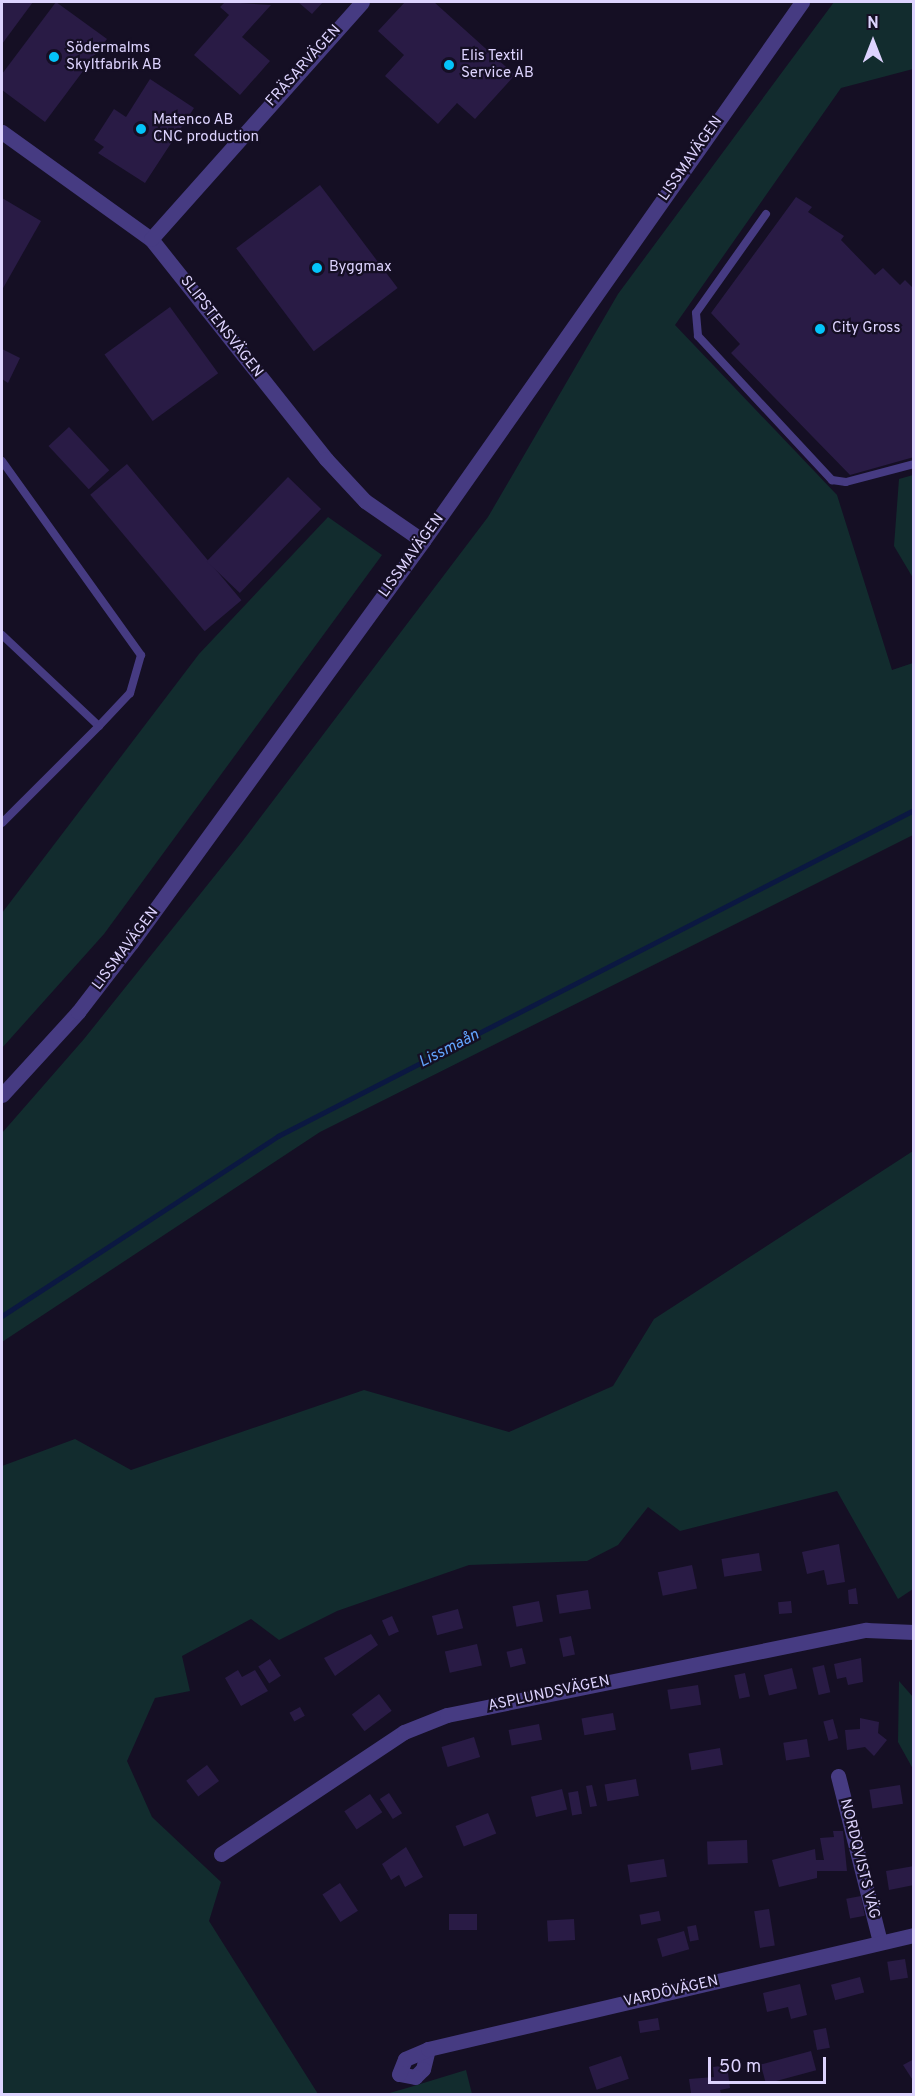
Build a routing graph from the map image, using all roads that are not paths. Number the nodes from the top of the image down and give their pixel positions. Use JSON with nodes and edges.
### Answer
{"nodes":[{"id":1,"x":362,"y":2,"type":"edge"},
{"id":2,"x":801,"y":2,"type":"edge"},
{"id":3,"x":2,"y":132,"type":"edge"},
{"id":4,"x":766,"y":214,"type":"dead end"},
{"id":5,"x":151,"y":239,"type":"junction"},
{"id":6,"x":2,"y":461,"type":"edge"},
{"id":7,"x":914,"y":464,"type":"edge"},
{"id":8,"x":423,"y":541,"type":"junction"},
{"id":9,"x":2,"y":635,"type":"edge"},
{"id":10,"x":99,"y":726,"type":"junction"},
{"id":11,"x":2,"y":823,"type":"edge"},
{"id":12,"x":2,"y":1095,"type":"edge"},
{"id":13,"x":914,"y":1632,"type":"edge"},
{"id":14,"x":838,"y":1776,"type":"dead end"},
{"id":15,"x":221,"y":1854,"type":"dead end"},
{"id":16,"x":914,"y":1935,"type":"edge"},
{"id":17,"x":880,"y":1942,"type":"junction"},
{"id":18,"x":429,"y":2049,"type":"dead end"}],
"edges":[{"from":1,"to":5,"type":"street","name":"FRÄSARVÄGEN"},
{"from":2,"to":8,"type":"street","name":"LISSMAVÄGEN"},
{"from":3,"to":5,"type":"street","name":"SLIPSTENSVÄGEN"},
{"from":4,"to":7,"type":"lane"},
{"from":5,"to":8,"type":"street","name":"SLIPSTENSVÄGEN"},
{"from":6,"to":10,"type":"lane"},
{"from":8,"to":12,"type":"street","name":"LISSMAVÄGEN"},
{"from":9,"to":10,"type":"lane"},
{"from":10,"to":11,"type":"lane"},
{"from":13,"to":15,"type":"street","name":"ASPLUNDSVÄGEN"},
{"from":14,"to":17,"type":"street","name":"NORDQVISTS VÄG"},
{"from":16,"to":17,"type":"street","name":"VARDÖVÄGEN"},
{"from":17,"to":18,"type":"street","name":"VARDÖVÄGEN"}]}
